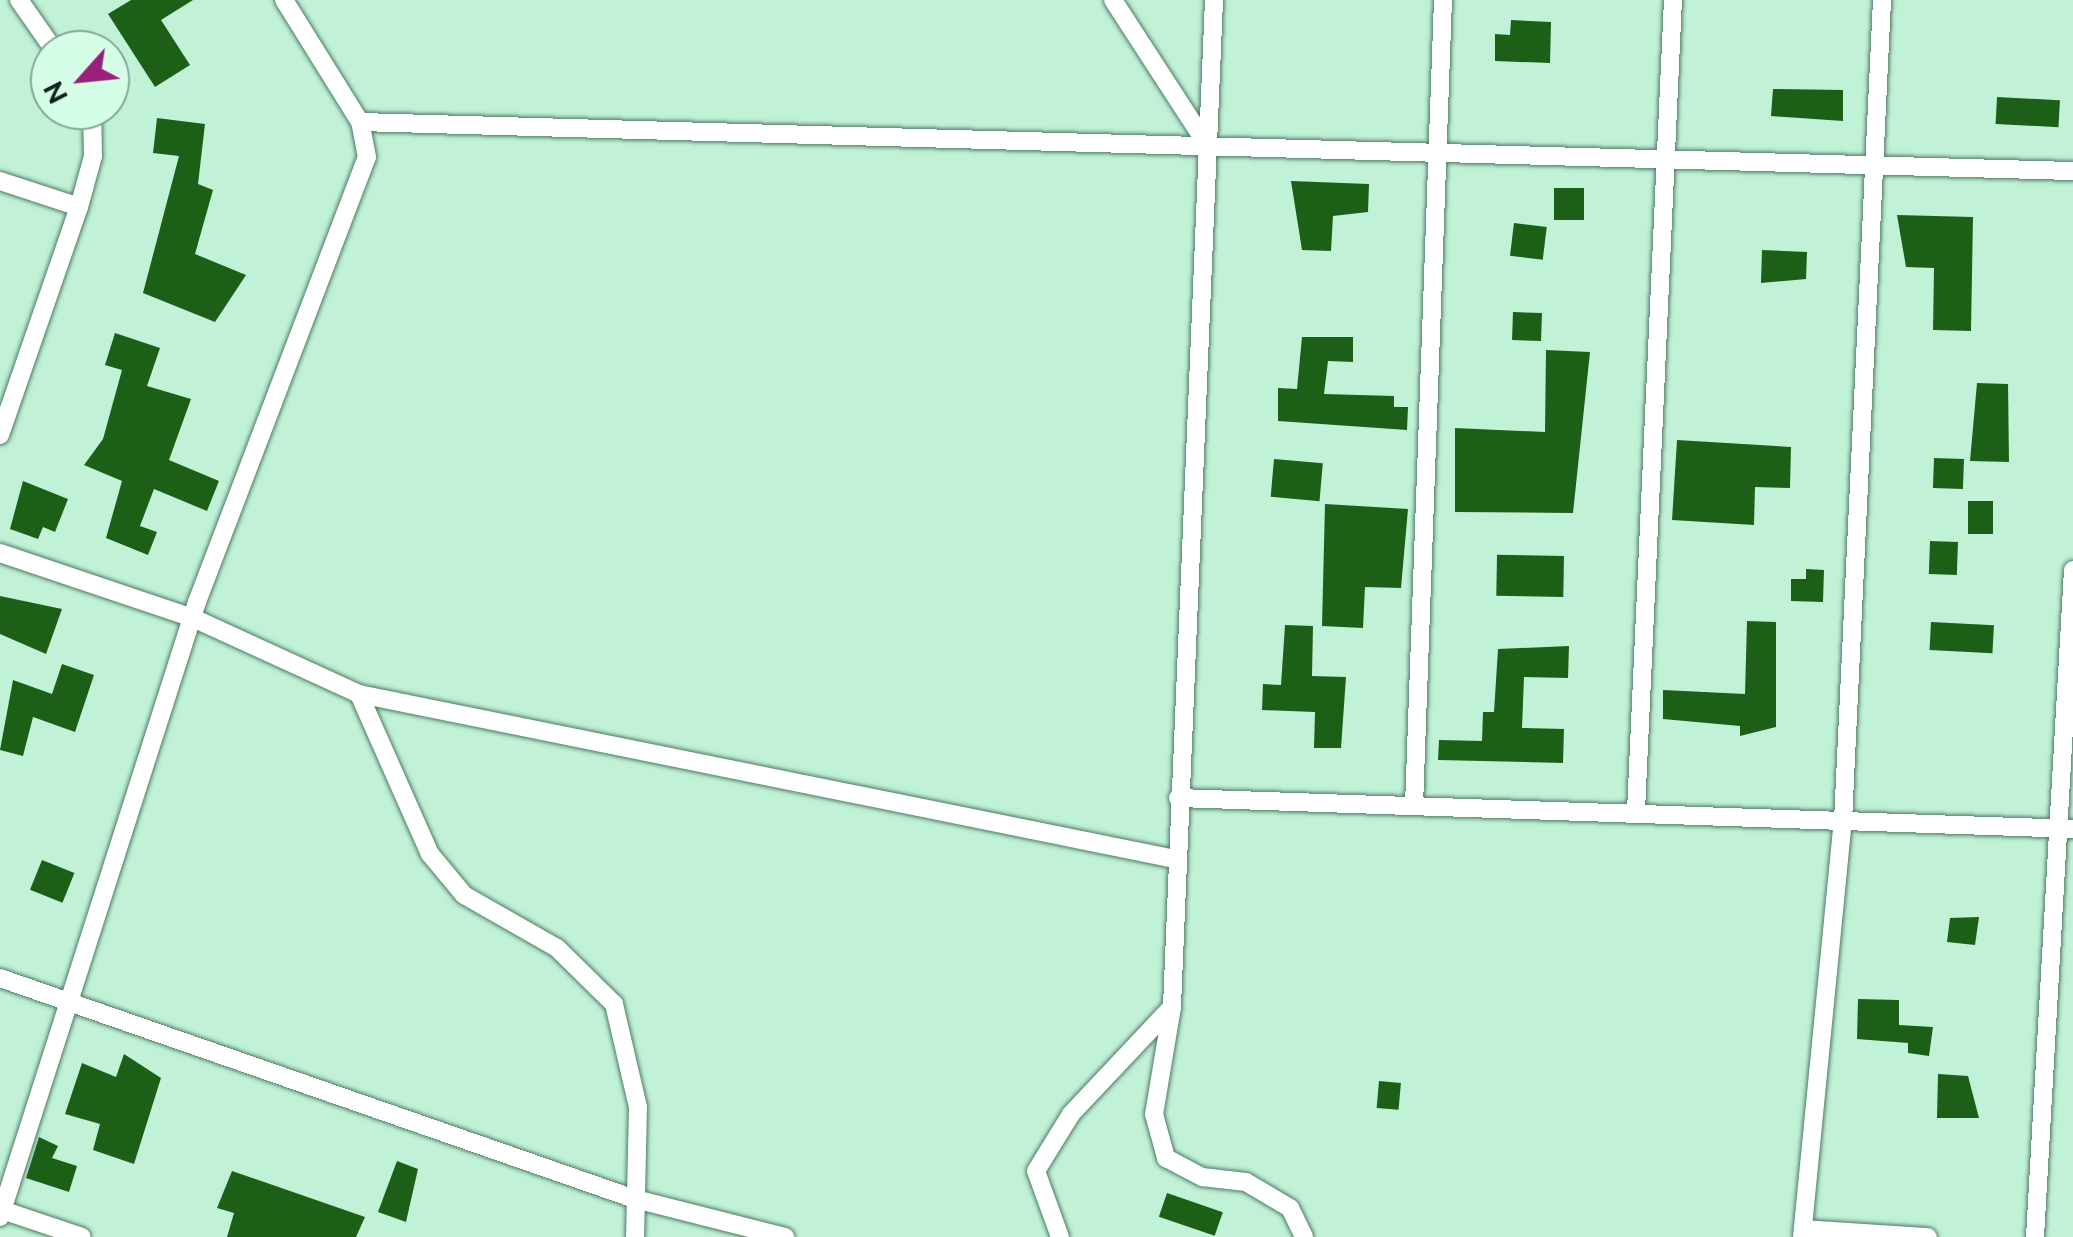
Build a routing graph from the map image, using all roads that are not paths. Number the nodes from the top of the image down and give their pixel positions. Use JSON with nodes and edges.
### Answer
{"nodes":[{"id":1,"x":20,"y":0,"type":"edge"},
{"id":2,"x":284,"y":0,"type":"edge"},
{"id":3,"x":1113,"y":0,"type":"edge"},
{"id":4,"x":1214,"y":0,"type":"edge"},
{"id":5,"x":1443,"y":0,"type":"edge"},
{"id":6,"x":1673,"y":0,"type":"edge"},
{"id":7,"x":1882,"y":0,"type":"edge"},
{"id":8,"x":40,"y":30,"type":"edge"},
{"id":9,"x":360,"y":122,"type":"junction"},
{"id":10,"x":92,"y":130,"type":"edge"},
{"id":11,"x":1208,"y":146,"type":"junction"},
{"id":12,"x":1437,"y":152,"type":"junction"},
{"id":13,"x":1663,"y":159,"type":"junction"},
{"id":14,"x":1874,"y":166,"type":"junction"},
{"id":15,"x":2073,"y":172,"type":"edge"},
{"id":16,"x":0,"y":181,"type":"edge"},
{"id":17,"x":80,"y":207,"type":"junction"},
{"id":18,"x":0,"y":435,"type":"edge"},
{"id":19,"x":0,"y":553,"type":"edge"},
{"id":20,"x":2073,"y":570,"type":"edge"},
{"id":21,"x":193,"y":618,"type":"junction"},
{"id":22,"x":358,"y":694,"type":"junction"},
{"id":23,"x":1178,"y":798,"type":"junction"},
{"id":24,"x":1414,"y":806,"type":"junction"},
{"id":25,"x":1636,"y":811,"type":"junction"},
{"id":26,"x":1843,"y":820,"type":"junction"},
{"id":27,"x":2066,"y":828,"type":"edge"},
{"id":28,"x":1174,"y":859,"type":"junction"},
{"id":29,"x":0,"y":978,"type":"edge"},
{"id":30,"x":69,"y":1002,"type":"junction"},
{"id":31,"x":1172,"y":1007,"type":"junction"},
{"id":32,"x":636,"y":1199,"type":"junction"},
{"id":33,"x":1,"y":1214,"type":"edge"},
{"id":34,"x":1802,"y":1233,"type":"edge"},
{"id":35,"x":82,"y":1237,"type":"edge"},
{"id":36,"x":634,"y":1237,"type":"edge"},
{"id":37,"x":784,"y":1237,"type":"edge"},
{"id":38,"x":1060,"y":1237,"type":"edge"},
{"id":39,"x":1304,"y":1237,"type":"edge"},
{"id":40,"x":1928,"y":1237,"type":"edge"},
{"id":41,"x":2036,"y":1237,"type":"edge"}],
"edges":[{"from":1,"to":8,"type":"street"},
{"from":2,"to":9,"type":"street"},
{"from":3,"to":11,"type":"street"},
{"from":4,"to":11,"type":"street"},
{"from":5,"to":12,"type":"street"},
{"from":6,"to":13,"type":"street"},
{"from":7,"to":14,"type":"street"},
{"from":9,"to":11,"type":"street"},
{"from":9,"to":21,"type":"street"},
{"from":10,"to":17,"type":"street"},
{"from":11,"to":12,"type":"street"},
{"from":11,"to":23,"type":"street"},
{"from":12,"to":13,"type":"street"},
{"from":12,"to":24,"type":"street"},
{"from":13,"to":14,"type":"street"},
{"from":13,"to":25,"type":"street"},
{"from":14,"to":15,"type":"street"},
{"from":14,"to":26,"type":"street"},
{"from":16,"to":17,"type":"street"},
{"from":17,"to":18,"type":"street"},
{"from":19,"to":21,"type":"street"},
{"from":20,"to":27,"type":"street"},
{"from":21,"to":22,"type":"street"},
{"from":21,"to":30,"type":"street"},
{"from":22,"to":28,"type":"street"},
{"from":22,"to":32,"type":"street"},
{"from":23,"to":24,"type":"street"},
{"from":23,"to":28,"type":"street"},
{"from":24,"to":25,"type":"street"},
{"from":25,"to":26,"type":"street"},
{"from":26,"to":27,"type":"street"},
{"from":26,"to":34,"type":"street"},
{"from":27,"to":41,"type":"street"},
{"from":28,"to":31,"type":"street"},
{"from":29,"to":30,"type":"street"},
{"from":30,"to":32,"type":"street"},
{"from":30,"to":33,"type":"street"},
{"from":31,"to":38,"type":"street"},
{"from":31,"to":39,"type":"street"},
{"from":32,"to":36,"type":"street"},
{"from":32,"to":37,"type":"street"},
{"from":33,"to":35,"type":"street"},
{"from":34,"to":40,"type":"street"}]}
